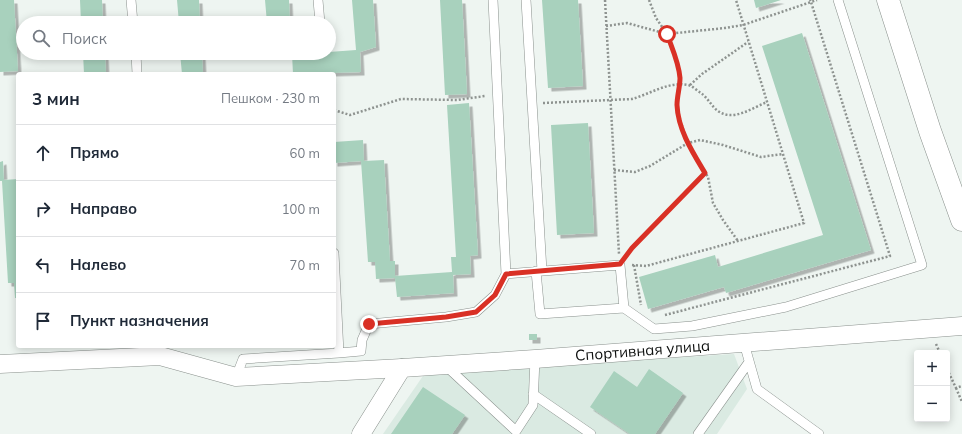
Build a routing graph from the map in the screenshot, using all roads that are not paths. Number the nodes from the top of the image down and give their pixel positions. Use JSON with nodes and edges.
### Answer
{"nodes":[{"id":1,"x":131,"y":0,"type":"edge"},
{"id":2,"x":318,"y":0,"type":"edge"},
{"id":3,"x":493,"y":0,"type":"edge"},
{"id":4,"x":526,"y":0,"type":"edge"},
{"id":5,"x":838,"y":0,"type":"edge"},
{"id":6,"x":888,"y":0,"type":"edge"},
{"id":7,"x":132,"y":16,"type":"edge"},
{"id":8,"x":319,"y":16,"type":"edge"},
{"id":9,"x":136,"y":60,"type":"edge"},
{"id":10,"x":137,"y":72,"type":"edge"},
{"id":11,"x":962,"y":220,"type":"edge"},
{"id":12,"x":539,"y":271,"type":"junction"},
{"id":13,"x":506,"y":274,"type":"junction"},
{"id":14,"x":336,"y":293,"type":"edge"},
{"id":15,"x":624,"y":308,"type":"junction"},
{"id":16,"x":962,"y":326,"type":"edge"},
{"id":17,"x":744,"y":343,"type":"junction"},
{"id":18,"x":160,"y":351,"type":"edge"},
{"id":19,"x":339,"y":353,"type":"junction"},
{"id":20,"x":535,"y":359,"type":"junction"},
{"id":21,"x":749,"y":362,"type":"junction"},
{"id":22,"x":0,"y":364,"type":"edge"},
{"id":23,"x":446,"y":366,"type":"junction"},
{"id":24,"x":402,"y":368,"type":"junction"},
{"id":25,"x":236,"y":377,"type":"junction"},
{"id":26,"x":533,"y":394,"type":"junction"},
{"id":27,"x":518,"y":433,"type":"edge"},
{"id":28,"x":361,"y":434,"type":"edge"},
{"id":29,"x":591,"y":434,"type":"edge"},
{"id":30,"x":698,"y":434,"type":"edge"},
{"id":31,"x":819,"y":434,"type":"edge"}],
"edges":[{"from":1,"to":7,"type":"lane"},
{"from":2,"to":8,"type":"lane"},
{"from":3,"to":13,"type":"lane"},
{"from":4,"to":12,"type":"lane"},
{"from":5,"to":15,"type":"lane"},
{"from":6,"to":11,"type":"street"},
{"from":9,"to":10,"type":"lane"},
{"from":12,"to":13,"type":"lane"},
{"from":12,"to":15,"type":"lane"},
{"from":12,"to":15,"type":"lane"},
{"from":13,"to":19,"type":"lane"},
{"from":14,"to":19,"type":"lane"},
{"from":16,"to":17,"type":"street","name":"Спортивная улица"},
{"from":17,"to":20,"type":"street","name":"Спортивная улица"},
{"from":17,"to":21,"type":"lane"},
{"from":18,"to":22,"type":"street","name":"Спортивная улица"},
{"from":18,"to":25,"type":"street","name":"Спортивная улица"},
{"from":19,"to":25,"type":"lane"},
{"from":20,"to":23,"type":"street","name":"Спортивная улица"},
{"from":20,"to":26,"type":"lane"},
{"from":21,"to":30,"type":"lane"},
{"from":21,"to":31,"type":"lane"},
{"from":23,"to":24,"type":"street","name":"Спортивная улица"},
{"from":23,"to":27,"type":"lane"},
{"from":24,"to":25,"type":"street","name":"Спортивная улица"},
{"from":24,"to":28,"type":"street"},
{"from":26,"to":27,"type":"lane"},
{"from":26,"to":29,"type":"lane"}]}
